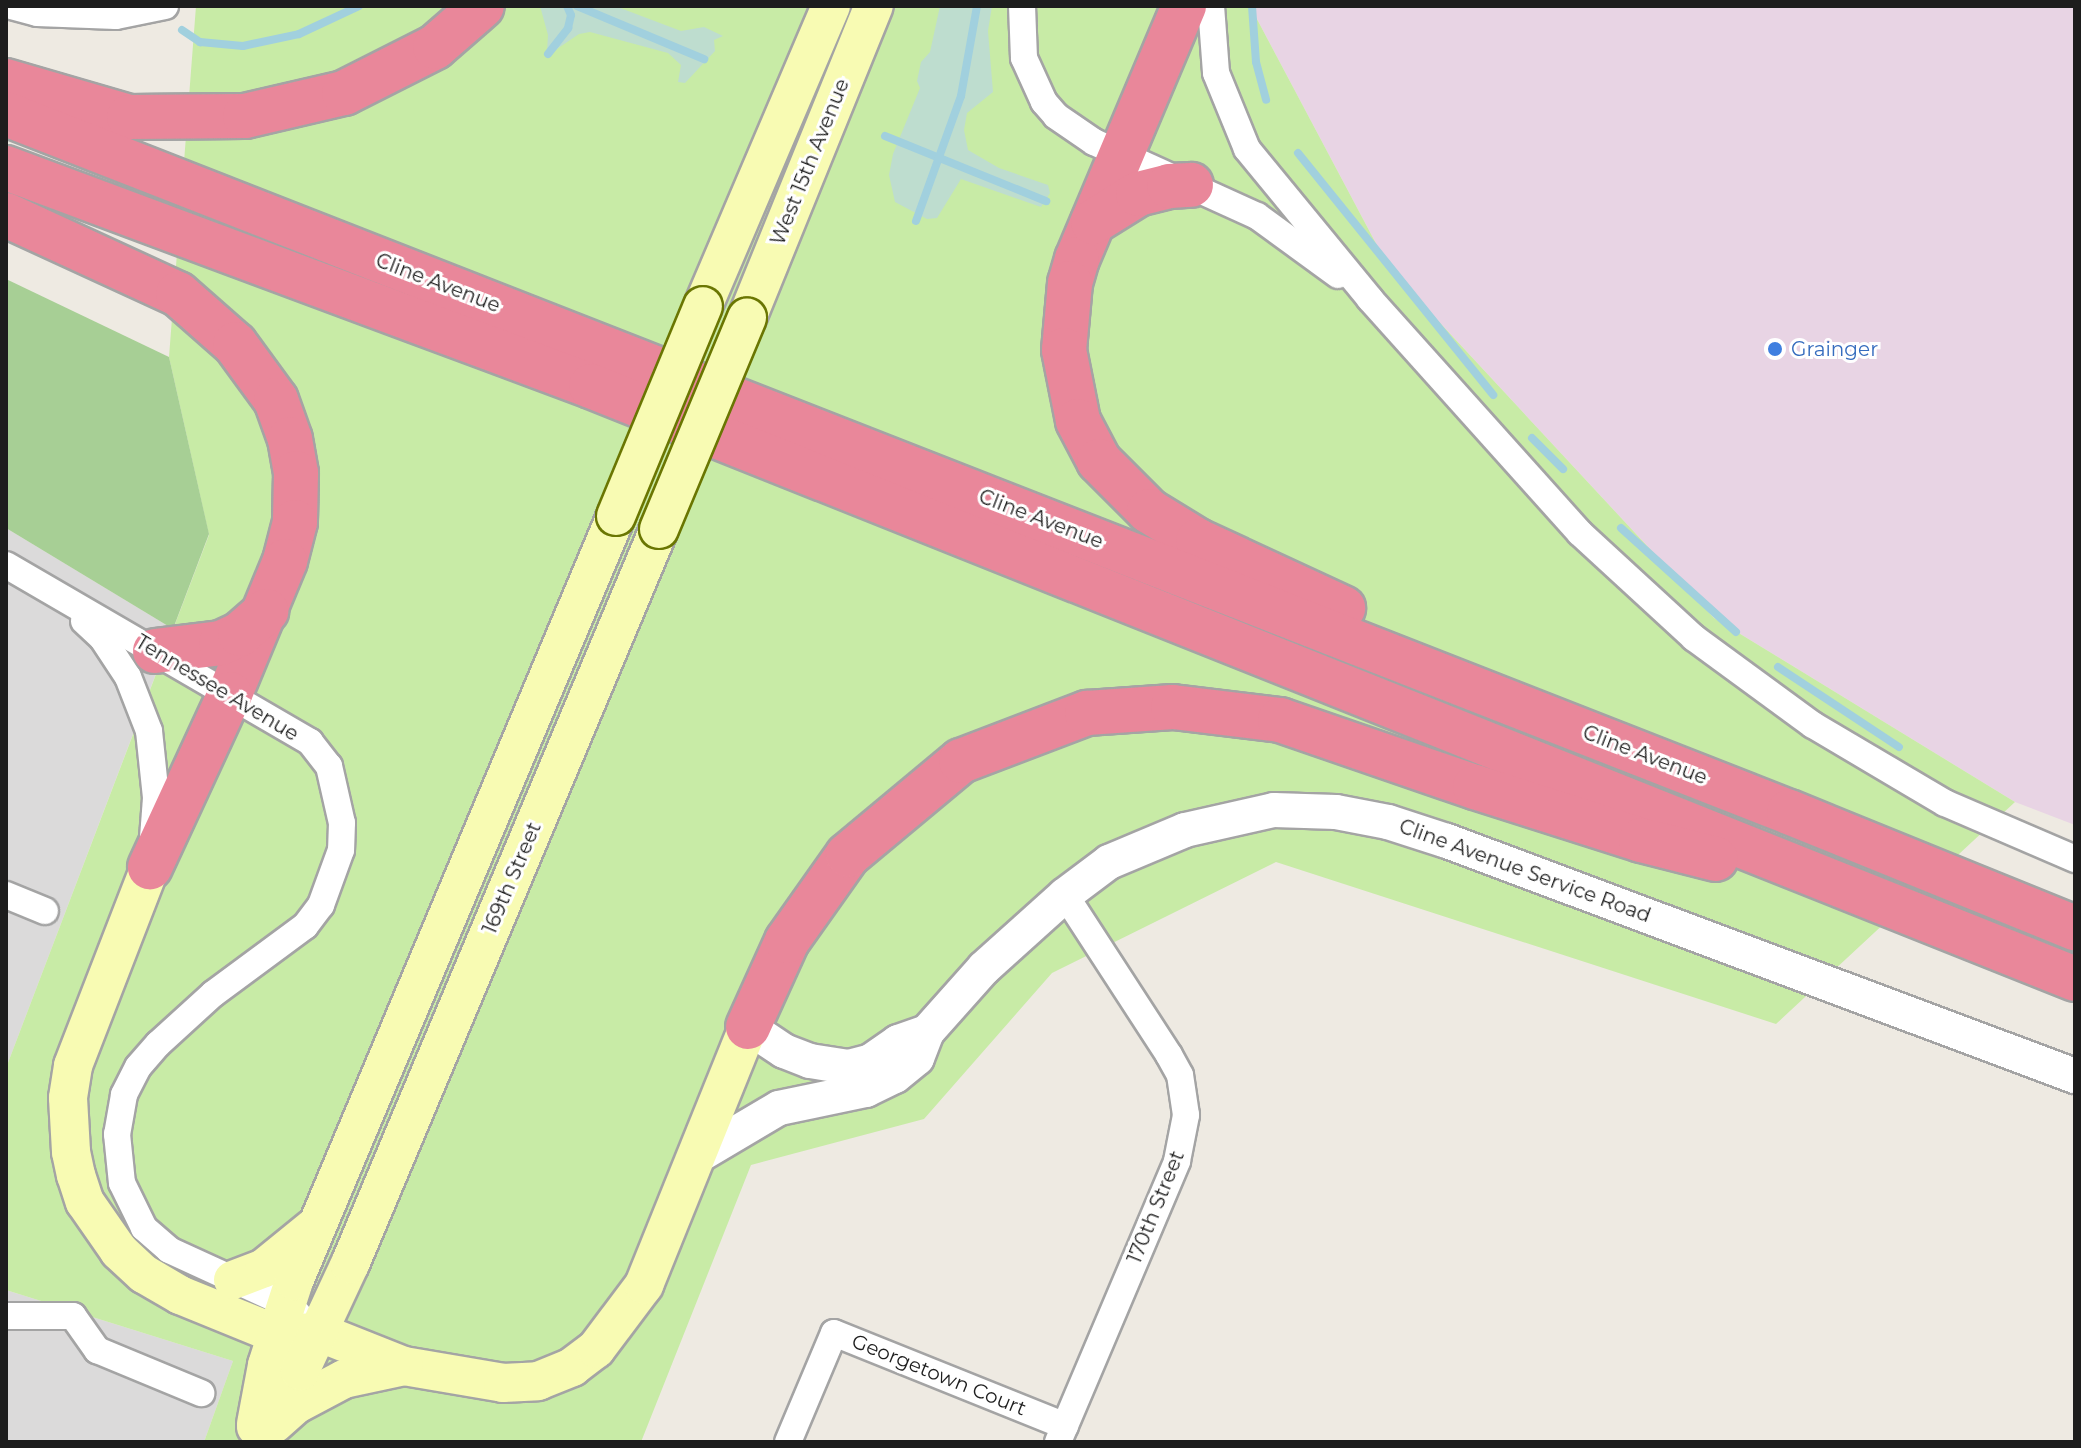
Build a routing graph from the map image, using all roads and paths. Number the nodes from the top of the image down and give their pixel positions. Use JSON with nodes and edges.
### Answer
{"nodes":[{"id":1,"x":11,"y":6,"type":"edge"},
{"id":2,"x":165,"y":6,"type":"edge"},
{"id":3,"x":482,"y":6,"type":"edge"},
{"id":4,"x":831,"y":6,"type":"edge"},
{"id":5,"x":874,"y":6,"type":"edge"},
{"id":6,"x":1022,"y":6,"type":"edge"},
{"id":7,"x":1184,"y":6,"type":"edge"},
{"id":8,"x":1211,"y":6,"type":"edge"},
{"id":9,"x":6,"y":81,"type":"edge"},
{"id":10,"x":6,"y":114,"type":"edge"},
{"id":11,"x":1121,"y":155,"type":"junction"},
{"id":12,"x":6,"y":168,"type":"edge"},
{"id":13,"x":1191,"y":185,"type":"junction"},
{"id":14,"x":6,"y":215,"type":"edge"},
{"id":15,"x":1093,"y":222,"type":"junction"},
{"id":16,"x":1370,"y":299,"type":"junction"},
{"id":17,"x":747,"y":318,"type":"joint"},
{"id":18,"x":6,"y":565,"type":"edge"},
{"id":19,"x":58,"y":597,"type":"junction"},
{"id":20,"x":266,"y":611,"type":"junction"},
{"id":21,"x":155,"y":651,"type":"junction"},
{"id":22,"x":230,"y":694,"type":"junction"},
{"id":23,"x":1789,"y":812,"type":"junction"},
{"id":24,"x":2075,"y":859,"type":"edge"},
{"id":25,"x":150,"y":867,"type":"junction"},
{"id":26,"x":6,"y":895,"type":"edge"},
{"id":27,"x":1065,"y":895,"type":"junction"},
{"id":28,"x":1893,"y":905,"type":"junction"},
{"id":29,"x":45,"y":911,"type":"dead end"},
{"id":30,"x":2075,"y":928,"type":"edge"},
{"id":31,"x":2075,"y":979,"type":"edge"},
{"id":32,"x":748,"y":1027,"type":"junction"},
{"id":33,"x":927,"y":1032,"type":"junction"},
{"id":34,"x":2075,"y":1076,"type":"edge"},
{"id":35,"x":696,"y":1157,"type":"junction"},
{"id":36,"x":321,"y":1220,"type":"junction"},
{"id":37,"x":233,"y":1280,"type":"junction"},
{"id":38,"x":6,"y":1316,"type":"edge"},
{"id":39,"x":282,"y":1319,"type":"junction"},
{"id":40,"x":318,"y":1332,"type":"junction"},
{"id":41,"x":404,"y":1366,"type":"junction"},
{"id":42,"x":201,"y":1393,"type":"dead end"},
{"id":43,"x":1062,"y":1434,"type":"edge"},
{"id":44,"x":254,"y":1437,"type":"edge"},
{"id":45,"x":788,"y":1442,"type":"edge"}],
"edges":[{"from":1,"to":2,"type":"street"},
{"from":3,"to":9,"type":"highway"},
{"from":4,"to":36,"type":"main road","name":"West 15th Avenue","bridge":true},
{"from":5,"to":17,"type":"main road","name":"West 15th Avenue"},
{"from":6,"to":11,"type":"street"},
{"from":7,"to":11,"type":"highway"},
{"from":8,"to":16,"type":"street"},
{"from":10,"to":23,"type":"highway","name":"Cline Avenue"},
{"from":11,"to":13,"type":"street"},
{"from":11,"to":15,"type":"highway"},
{"from":12,"to":28,"type":"highway"},
{"from":13,"to":15,"type":"highway"},
{"from":13,"to":16,"type":"street"},
{"from":14,"to":20,"type":"highway"},
{"from":15,"to":23,"type":"highway"},
{"from":16,"to":24,"type":"street"},
{"from":17,"to":40,"type":"main road","name":"169th Street","bridge":true},
{"from":18,"to":19,"type":"street","name":"Tennessee Avenue"},
{"from":19,"to":21,"type":"street","name":"Tennessee Avenue"},
{"from":19,"to":25,"type":"street","name":"Tennessee Avenue"},
{"from":20,"to":21,"type":"highway"},
{"from":20,"to":22,"type":"highway"},
{"from":21,"to":22,"type":"street","name":"Tennessee Avenue"},
{"from":22,"to":25,"type":"highway"},
{"from":22,"to":37,"type":"street","name":"Tennessee Avenue"},
{"from":23,"to":30,"type":"highway","name":"Cline Avenue"},
{"from":25,"to":39,"type":"main road","name":"Tennessee Avenue"},
{"from":26,"to":29,"type":"street"},
{"from":27,"to":33,"type":"street","name":"Cline Avenue Service Road"},
{"from":27,"to":34,"type":"street","name":"Cline Avenue Service Road"},
{"from":27,"to":43,"type":"street","name":"170th Street"},
{"from":28,"to":31,"type":"highway"},
{"from":28,"to":32,"type":"highway"},
{"from":32,"to":33,"type":"street","name":"Cline Avenue Service Road"},
{"from":32,"to":35,"type":"main road"},
{"from":33,"to":35,"type":"street","name":"Cline Avenue Service Road"},
{"from":35,"to":41,"type":"main road"},
{"from":36,"to":37,"type":"main road"},
{"from":36,"to":39,"type":"main road"},
{"from":37,"to":39,"type":"street","name":"Tennessee Avenue"},
{"from":38,"to":42,"type":"street"},
{"from":39,"to":40,"type":"main road"},
{"from":39,"to":44,"type":"main road"},
{"from":40,"to":41,"type":"main road"},
{"from":40,"to":44,"type":"main road","name":"169th Street"},
{"from":41,"to":44,"type":"main road"},
{"from":43,"to":45,"type":"street","name":"Georgetown Court"}]}
